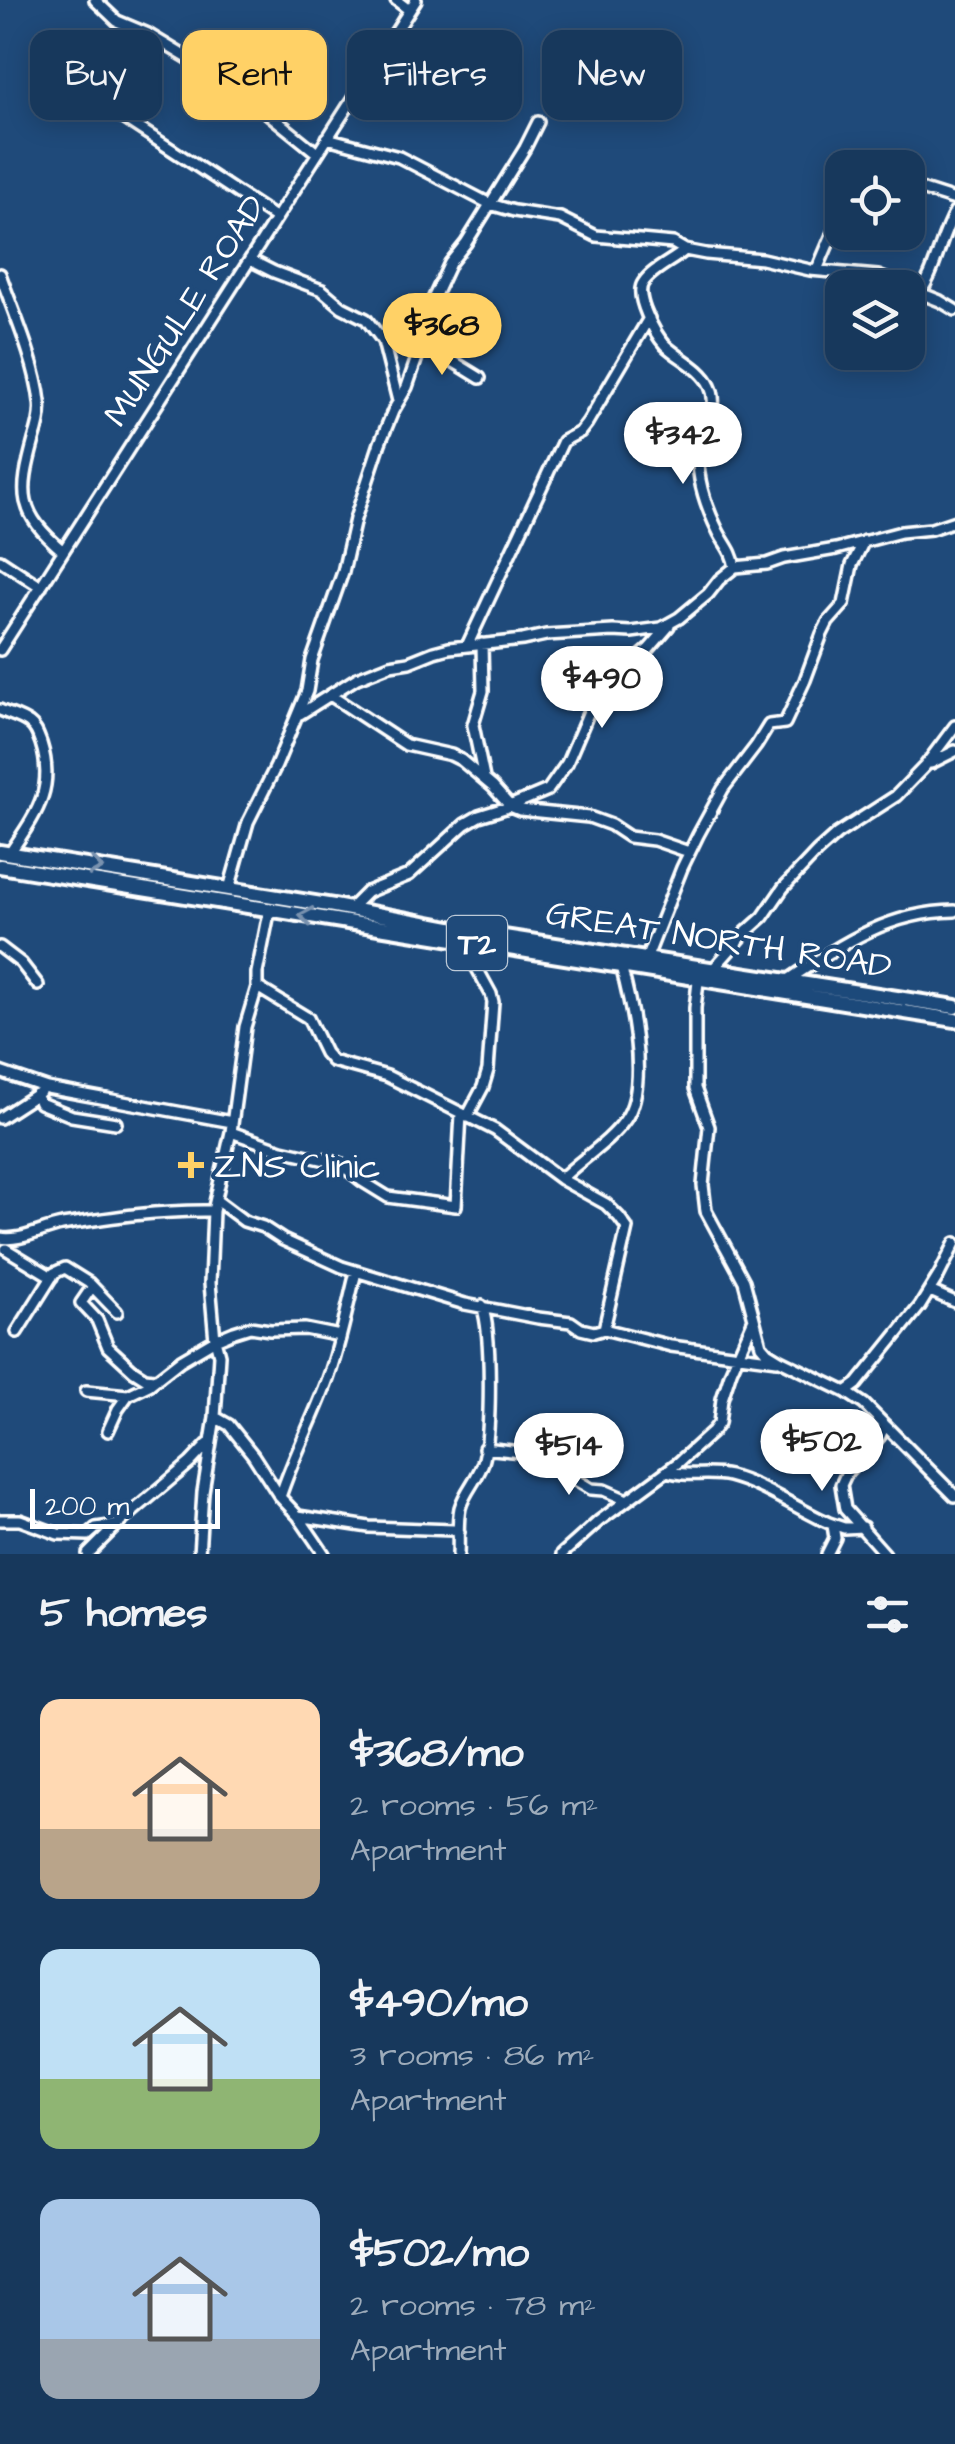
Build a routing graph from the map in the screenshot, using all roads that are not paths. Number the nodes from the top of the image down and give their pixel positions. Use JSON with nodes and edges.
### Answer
{"nodes":[{"id":1,"x":95,"y":0,"type":"edge"},
{"id":2,"x":396,"y":0,"type":"edge"},
{"id":3,"x":416,"y":0,"type":"edge"},
{"id":4,"x":409,"y":10,"type":"junction"},
{"id":5,"x":127,"y":120,"type":"edge"},
{"id":6,"x":538,"y":122,"type":"dead end"},
{"id":7,"x":327,"y":138,"type":"junction"},
{"id":8,"x":317,"y":153,"type":"junction"},
{"id":9,"x":925,"y":190,"type":"edge"},
{"id":10,"x":955,"y":200,"type":"edge"},
{"id":11,"x":490,"y":204,"type":"junction"},
{"id":12,"x":955,"y":212,"type":"edge"},
{"id":13,"x":276,"y":218,"type":"junction"},
{"id":14,"x":685,"y":250,"type":"junction"},
{"id":15,"x":826,"y":250,"type":"edge"},
{"id":16,"x":250,"y":260,"type":"junction"},
{"id":17,"x":817,"y":270,"type":"junction"},
{"id":18,"x":825,"y":271,"type":"edge"},
{"id":19,"x":0,"y":274,"type":"edge"},
{"id":20,"x":929,"y":280,"type":"junction"},
{"id":21,"x":925,"y":286,"type":"edge"},
{"id":22,"x":925,"y":295,"type":"edge"},
{"id":23,"x":940,"y":301,"type":"junction"},
{"id":24,"x":955,"y":310,"type":"edge"},
{"id":25,"x":649,"y":318,"type":"junction"},
{"id":26,"x":421,"y":346,"type":"junction"},
{"id":27,"x":480,"y":378,"type":"dead end"},
{"id":28,"x":398,"y":401,"type":"junction"},
{"id":29,"x":955,"y":521,"type":"edge"},
{"id":30,"x":864,"y":540,"type":"junction"},
{"id":31,"x":63,"y":551,"type":"junction"},
{"id":32,"x":0,"y":560,"type":"edge"},
{"id":33,"x":736,"y":566,"type":"junction"},
{"id":34,"x":41,"y":587,"type":"junction"},
{"id":35,"x":671,"y":624,"type":"junction"},
{"id":36,"x":482,"y":644,"type":"junction"},
{"id":37,"x":467,"y":646,"type":"junction"},
{"id":38,"x":0,"y":650,"type":"edge"},
{"id":39,"x":330,"y":695,"type":"junction"},
{"id":40,"x":0,"y":710,"type":"edge"},
{"id":41,"x":298,"y":716,"type":"junction"},
{"id":42,"x":955,"y":726,"type":"edge"},
{"id":43,"x":955,"y":751,"type":"edge"},
{"id":44,"x":924,"y":766,"type":"junction"},
{"id":45,"x":484,"y":780,"type":"junction"},
{"id":46,"x":510,"y":806,"type":"junction"},
{"id":47,"x":5,"y":852,"type":"edge"},
{"id":48,"x":689,"y":852,"type":"junction"},
{"id":49,"x":0,"y":866,"type":"edge"},
{"id":50,"x":228,"y":889,"type":"junction"},
{"id":51,"x":271,"y":903,"type":"junction"},
{"id":52,"x":350,"y":910,"type":"junction"},
{"id":53,"x":955,"y":911,"type":"edge"},
{"id":54,"x":462,"y":941,"type":"junction"},
{"id":55,"x":0,"y":947,"type":"edge"},
{"id":56,"x":646,"y":958,"type":"junction"},
{"id":57,"x":621,"y":966,"type":"junction"},
{"id":58,"x":704,"y":971,"type":"junction"},
{"id":59,"x":788,"y":980,"type":"junction"},
{"id":60,"x":38,"y":986,"type":"dead end"},
{"id":61,"x":257,"y":987,"type":"junction"},
{"id":62,"x":955,"y":1007,"type":"edge"},
{"id":63,"x":955,"y":1020,"type":"edge"},
{"id":64,"x":0,"y":1072,"type":"edge"},
{"id":65,"x":47,"y":1088,"type":"junction"},
{"id":66,"x":36,"y":1094,"type":"junction"},
{"id":67,"x":464,"y":1115,"type":"junction"},
{"id":68,"x":0,"y":1118,"type":"edge"},
{"id":69,"x":116,"y":1123,"type":"dead end"},
{"id":70,"x":232,"y":1127,"type":"junction"},
{"id":71,"x":561,"y":1179,"type":"junction"},
{"id":72,"x":214,"y":1206,"type":"junction"},
{"id":73,"x":0,"y":1238,"type":"edge"},
{"id":74,"x":6,"y":1249,"type":"edge"},
{"id":75,"x":953,"y":1252,"type":"edge"},
{"id":76,"x":356,"y":1272,"type":"junction"},
{"id":77,"x":52,"y":1277,"type":"junction"},
{"id":78,"x":92,"y":1287,"type":"junction"},
{"id":79,"x":930,"y":1291,"type":"junction"},
{"id":80,"x":955,"y":1302,"type":"edge"},
{"id":81,"x":482,"y":1306,"type":"junction"},
{"id":82,"x":117,"y":1312,"type":"dead end"},
{"id":83,"x":754,"y":1319,"type":"junction"},
{"id":84,"x":604,"y":1330,"type":"junction"},
{"id":85,"x":17,"y":1332,"type":"dead end"},
{"id":86,"x":340,"y":1336,"type":"junction"},
{"id":87,"x":215,"y":1340,"type":"junction"},
{"id":88,"x":739,"y":1356,"type":"junction"},
{"id":89,"x":780,"y":1360,"type":"junction"},
{"id":90,"x":154,"y":1379,"type":"junction"},
{"id":91,"x":86,"y":1391,"type":"dead end"},
{"id":92,"x":846,"y":1392,"type":"junction"},
{"id":93,"x":128,"y":1395,"type":"junction"},
{"id":94,"x":214,"y":1417,"type":"junction"},
{"id":95,"x":885,"y":1425,"type":"junction"},
{"id":96,"x":108,"y":1431,"type":"dead end"},
{"id":97,"x":565,"y":1436,"type":"dead end"},
{"id":98,"x":210,"y":1442,"type":"junction"},
{"id":99,"x":484,"y":1448,"type":"junction"},
{"id":100,"x":530,"y":1453,"type":"junction"},
{"id":101,"x":667,"y":1471,"type":"junction"},
{"id":102,"x":955,"y":1496,"type":"edge"},
{"id":103,"x":280,"y":1497,"type":"junction"},
{"id":104,"x":628,"y":1500,"type":"junction"},
{"id":105,"x":298,"y":1516,"type":"junction"},
{"id":106,"x":0,"y":1520,"type":"edge"},
{"id":107,"x":117,"y":1525,"type":"junction"},
{"id":108,"x":833,"y":1525,"type":"junction"},
{"id":109,"x":863,"y":1528,"type":"junction"},
{"id":110,"x":459,"y":1532,"type":"junction"},
{"id":111,"x":88,"y":1554,"type":"edge"},
{"id":112,"x":199,"y":1554,"type":"edge"},
{"id":113,"x":324,"y":1554,"type":"edge"},
{"id":114,"x":458,"y":1554,"type":"edge"},
{"id":115,"x":562,"y":1554,"type":"edge"},
{"id":116,"x":827,"y":1554,"type":"edge"},
{"id":117,"x":885,"y":1554,"type":"edge"}],
"edges":[{"from":1,"to":8,"type":"street"},
{"from":2,"to":4,"type":"street"},
{"from":3,"to":4,"type":"street","name":"MUNGULE ROAD"},
{"from":4,"to":7,"type":"street","name":"MUNGULE ROAD"},
{"from":5,"to":13,"type":"street"},
{"from":6,"to":11,"type":"street"},
{"from":7,"to":8,"type":"street","name":"MUNGULE ROAD"},
{"from":7,"to":11,"type":"street"},
{"from":8,"to":13,"type":"street","name":"MUNGULE ROAD"},
{"from":9,"to":10,"type":"street"},
{"from":11,"to":14,"type":"street"},
{"from":11,"to":26,"type":"street"},
{"from":12,"to":20,"type":"street"},
{"from":13,"to":16,"type":"street","name":"MUNGULE ROAD"},
{"from":14,"to":17,"type":"street"},
{"from":14,"to":25,"type":"street"},
{"from":15,"to":17,"type":"street"},
{"from":16,"to":28,"type":"street"},
{"from":16,"to":31,"type":"street","name":"MUNGULE ROAD"},
{"from":17,"to":18,"type":"street"},
{"from":19,"to":31,"type":"street"},
{"from":20,"to":21,"type":"street"},
{"from":20,"to":23,"type":"street"},
{"from":22,"to":23,"type":"street"},
{"from":23,"to":24,"type":"street"},
{"from":25,"to":33,"type":"street"},
{"from":25,"to":37,"type":"street"},
{"from":26,"to":27,"type":"street"},
{"from":26,"to":28,"type":"street"},
{"from":28,"to":41,"type":"street"},
{"from":29,"to":30,"type":"street"},
{"from":30,"to":33,"type":"street"},
{"from":30,"to":48,"type":"street"},
{"from":31,"to":34,"type":"street","name":"MUNGULE ROAD"},
{"from":32,"to":34,"type":"street"},
{"from":33,"to":35,"type":"street"},
{"from":34,"to":38,"type":"street","name":"MUNGULE ROAD"},
{"from":35,"to":36,"type":"street"},
{"from":35,"to":46,"type":"street"},
{"from":36,"to":37,"type":"street"},
{"from":36,"to":45,"type":"street"},
{"from":37,"to":39,"type":"street"},
{"from":39,"to":41,"type":"street"},
{"from":39,"to":45,"type":"street"},
{"from":40,"to":47,"type":"street"},
{"from":41,"to":50,"type":"street"},
{"from":42,"to":44,"type":"street"},
{"from":43,"to":44,"type":"street"},
{"from":44,"to":58,"type":"street"},
{"from":45,"to":46,"type":"street"},
{"from":46,"to":48,"type":"street"},
{"from":46,"to":52,"type":"street"},
{"from":47,"to":50,"type":"highway","name":"GREAT NORTH ROAD","number":"T2","one_way":true},
{"from":48,"to":56,"type":"street"},
{"from":49,"to":51,"type":"highway","name":"GREAT NORTH ROAD","number":"T2"},
{"from":50,"to":51,"type":"highway","name":"GREAT NORTH ROAD","number":"T2"},
{"from":51,"to":52,"type":"highway","name":"GREAT NORTH ROAD","number":"T2"},
{"from":54,"to":51,"type":"highway","name":"GREAT NORTH ROAD","number":"T2","one_way":true},
{"from":51,"to":61,"type":"street"},
{"from":52,"to":56,"type":"highway","name":"GREAT NORTH ROAD","number":"T2"},
{"from":53,"to":59,"type":"street"},
{"from":54,"to":57,"type":"highway","name":"GREAT NORTH ROAD","number":"T2"},
{"from":54,"to":67,"type":"street"},
{"from":55,"to":60,"type":"street"},
{"from":56,"to":58,"type":"highway","name":"GREAT NORTH ROAD","number":"T2"},
{"from":57,"to":58,"type":"highway","name":"GREAT NORTH ROAD","number":"T2"},
{"from":57,"to":71,"type":"street"},
{"from":58,"to":59,"type":"highway","name":"GREAT NORTH ROAD","number":"T2"},
{"from":58,"to":63,"type":"highway","name":"GREAT NORTH ROAD","number":"T2"},
{"from":58,"to":83,"type":"street"},
{"from":59,"to":62,"type":"highway","name":"GREAT NORTH ROAD","number":"T2"},
{"from":61,"to":67,"type":"street"},
{"from":61,"to":70,"type":"street"},
{"from":64,"to":65,"type":"street"},
{"from":65,"to":66,"type":"street"},
{"from":65,"to":70,"type":"street"},
{"from":66,"to":68,"type":"street"},
{"from":66,"to":69,"type":"street"},
{"from":67,"to":70,"type":"street"},
{"from":67,"to":71,"type":"street"},
{"from":70,"to":72,"type":"street"},
{"from":71,"to":84,"type":"street"},
{"from":72,"to":74,"type":"street"},
{"from":72,"to":76,"type":"street"},
{"from":72,"to":87,"type":"street"},
{"from":73,"to":74,"type":"street"},
{"from":74,"to":77,"type":"street"},
{"from":75,"to":79,"type":"street"},
{"from":76,"to":81,"type":"street"},
{"from":76,"to":86,"type":"street"},
{"from":77,"to":78,"type":"street"},
{"from":77,"to":85,"type":"street"},
{"from":78,"to":82,"type":"street"},
{"from":78,"to":90,"type":"street"},
{"from":79,"to":80,"type":"street"},
{"from":79,"to":92,"type":"street"},
{"from":81,"to":84,"type":"street"},
{"from":81,"to":99,"type":"street"},
{"from":83,"to":88,"type":"street"},
{"from":83,"to":89,"type":"street"},
{"from":84,"to":88,"type":"street"},
{"from":86,"to":87,"type":"street"},
{"from":86,"to":103,"type":"street"},
{"from":87,"to":90,"type":"street"},
{"from":87,"to":94,"type":"street"},
{"from":88,"to":89,"type":"street"},
{"from":88,"to":101,"type":"street"},
{"from":89,"to":92,"type":"street"},
{"from":90,"to":93,"type":"street"},
{"from":91,"to":93,"type":"street"},
{"from":92,"to":95,"type":"street"},
{"from":93,"to":96,"type":"street"},
{"from":94,"to":98,"type":"street"},
{"from":94,"to":103,"type":"street"},
{"from":95,"to":102,"type":"street"},
{"from":95,"to":109,"type":"street"},
{"from":97,"to":100,"type":"street"},
{"from":98,"to":107,"type":"street"},
{"from":98,"to":112,"type":"street"},
{"from":99,"to":100,"type":"street"},
{"from":99,"to":110,"type":"street"},
{"from":100,"to":104,"type":"street"},
{"from":101,"to":104,"type":"street"},
{"from":101,"to":108,"type":"street"},
{"from":103,"to":105,"type":"street"},
{"from":104,"to":115,"type":"street"},
{"from":105,"to":110,"type":"street"},
{"from":105,"to":113,"type":"street"},
{"from":106,"to":107,"type":"street"},
{"from":107,"to":111,"type":"street"},
{"from":108,"to":109,"type":"street"},
{"from":108,"to":116,"type":"street"},
{"from":109,"to":117,"type":"street"},
{"from":110,"to":114,"type":"street"}]}
